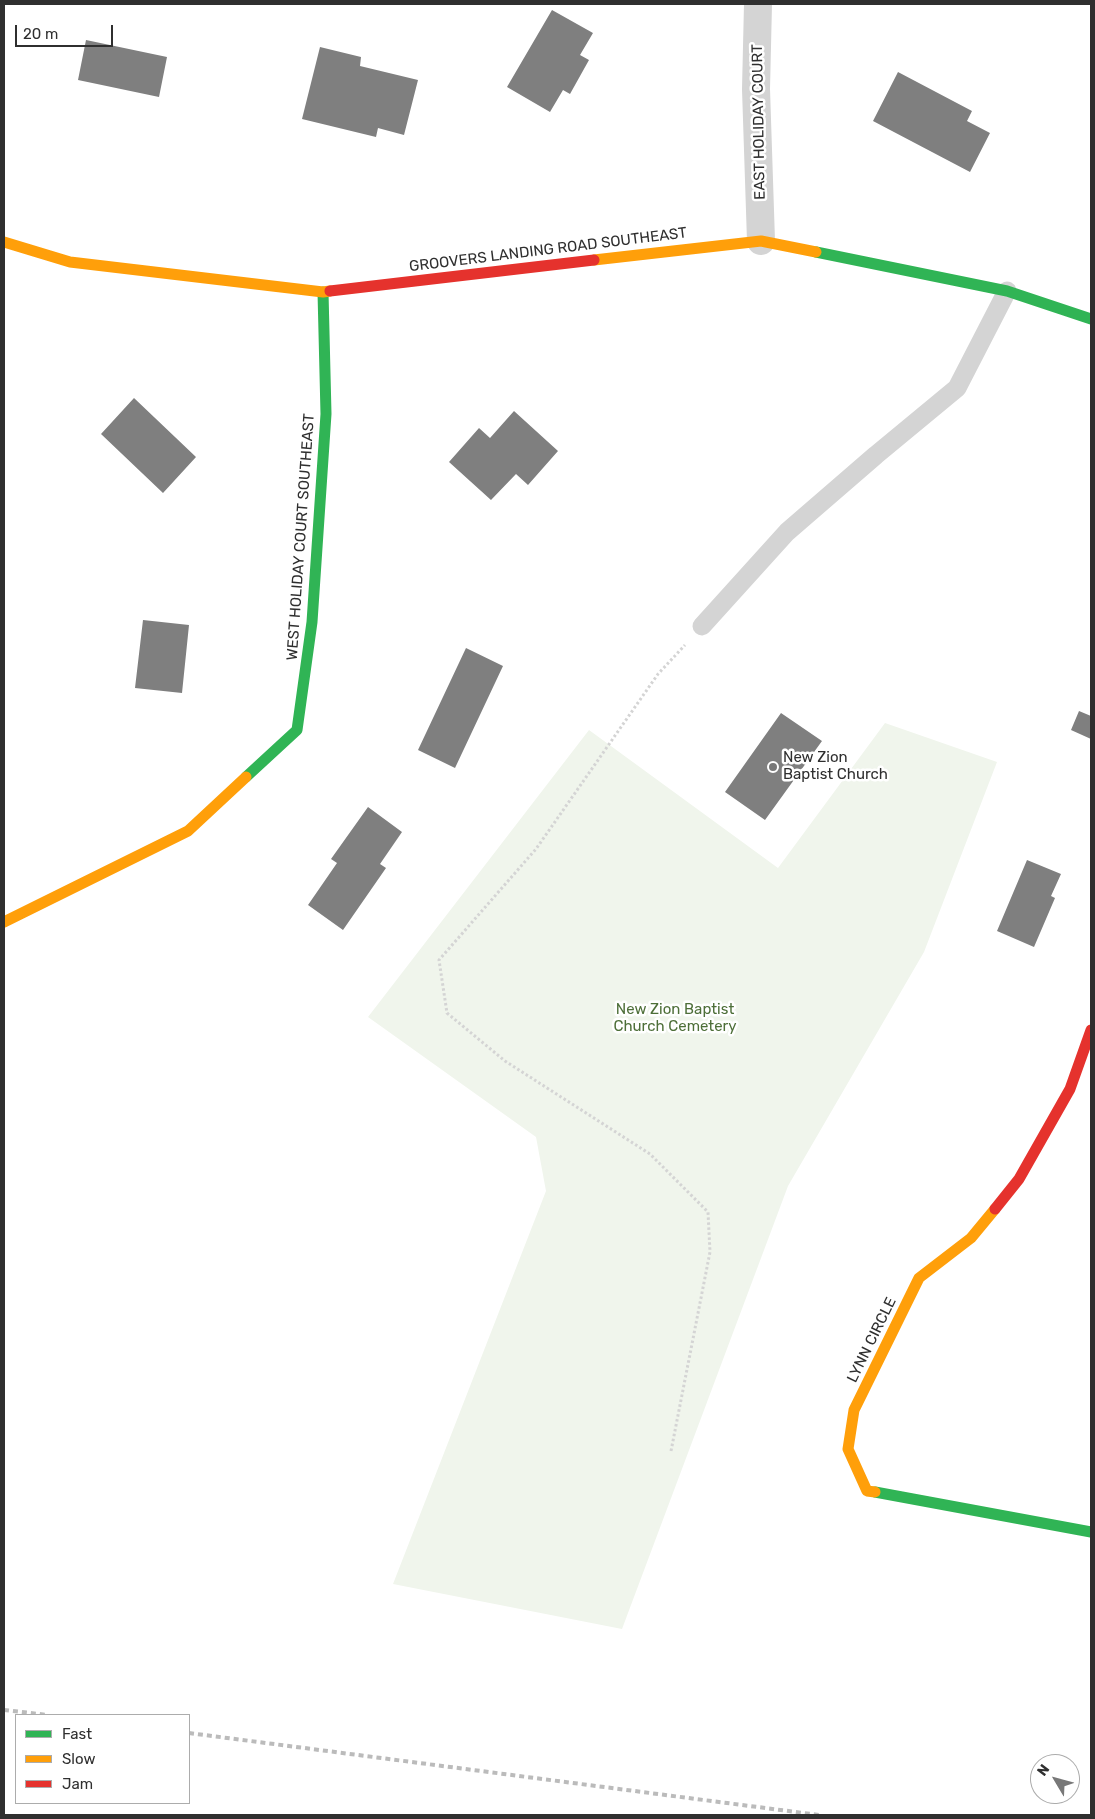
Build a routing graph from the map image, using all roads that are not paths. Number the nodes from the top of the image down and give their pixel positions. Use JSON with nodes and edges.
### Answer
{"nodes":[{"id":1,"x":758,"y":4,"type":"edge"},
{"id":2,"x":760,"y":241,"type":"junction"},
{"id":3,"x":4,"y":242,"type":"edge"},
{"id":4,"x":323,"y":292,"type":"junction"},
{"id":5,"x":1007,"y":292,"type":"junction"},
{"id":6,"x":1091,"y":319,"type":"edge"},
{"id":7,"x":702,"y":626,"type":"road end"},
{"id":8,"x":4,"y":922,"type":"edge"},
{"id":9,"x":1091,"y":1030,"type":"edge"},
{"id":10,"x":1091,"y":1532,"type":"edge"}],
"edges":[{"from":1,"to":2,"type":"street","name":"EAST HOLIDAY COURT"},
{"from":2,"to":4,"type":"street","name":"GROOVERS LANDING ROAD SOUTHEAST"},
{"from":2,"to":5,"type":"street","name":"GROOVERS LANDING ROAD SOUTHEAST"},
{"from":3,"to":4,"type":"street","name":"GROOVERS LANDING ROAD SOUTHEAST"},
{"from":4,"to":8,"type":"street","name":"WEST HOLIDAY COURT SOUTHEAST"},
{"from":5,"to":6,"type":"street","name":"GROOVERS LANDING ROAD SOUTHEAST"},
{"from":5,"to":7,"type":"lane"},
{"from":9,"to":10,"type":"street","name":"LYNN CIRCLE"}]}
